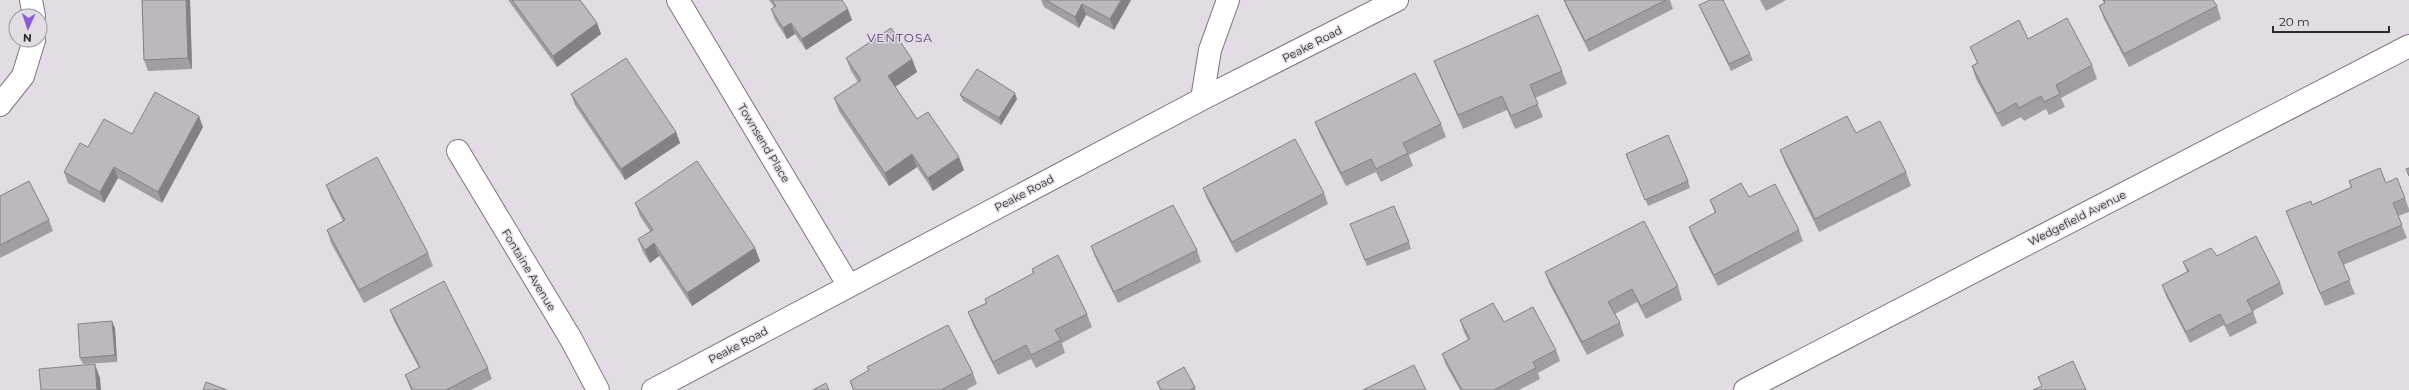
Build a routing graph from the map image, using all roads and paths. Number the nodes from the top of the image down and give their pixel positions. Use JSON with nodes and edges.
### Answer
{"nodes":[{"id":1,"x":678,"y":0,"type":"edge"},
{"id":2,"x":1228,"y":0,"type":"edge"},
{"id":3,"x":1397,"y":0,"type":"edge"},
{"id":4,"x":2409,"y":46,"type":"edge"},
{"id":5,"x":32,"y":48,"type":"edge"},
{"id":6,"x":1202,"y":99,"type":"junction"},
{"id":7,"x":0,"y":105,"type":"edge"},
{"id":8,"x":458,"y":151,"type":"dead end"},
{"id":9,"x":849,"y":286,"type":"junction"},
{"id":10,"x":598,"y":390,"type":"edge"},
{"id":11,"x":654,"y":390,"type":"edge"},
{"id":12,"x":1745,"y":390,"type":"edge"}],
"edges":[{"from":1,"to":9,"type":"street","name":"Townsend Place"},
{"from":2,"to":6,"type":"street"},
{"from":3,"to":6,"type":"street","name":"Peake Road"},
{"from":4,"to":12,"type":"street","name":"Wedgefield Avenue"},
{"from":5,"to":7,"type":"street"},
{"from":6,"to":9,"type":"street","name":"Peake Road"},
{"from":8,"to":10,"type":"street","name":"Fontaine Avenue"},
{"from":9,"to":11,"type":"street","name":"Peake Road"}]}
